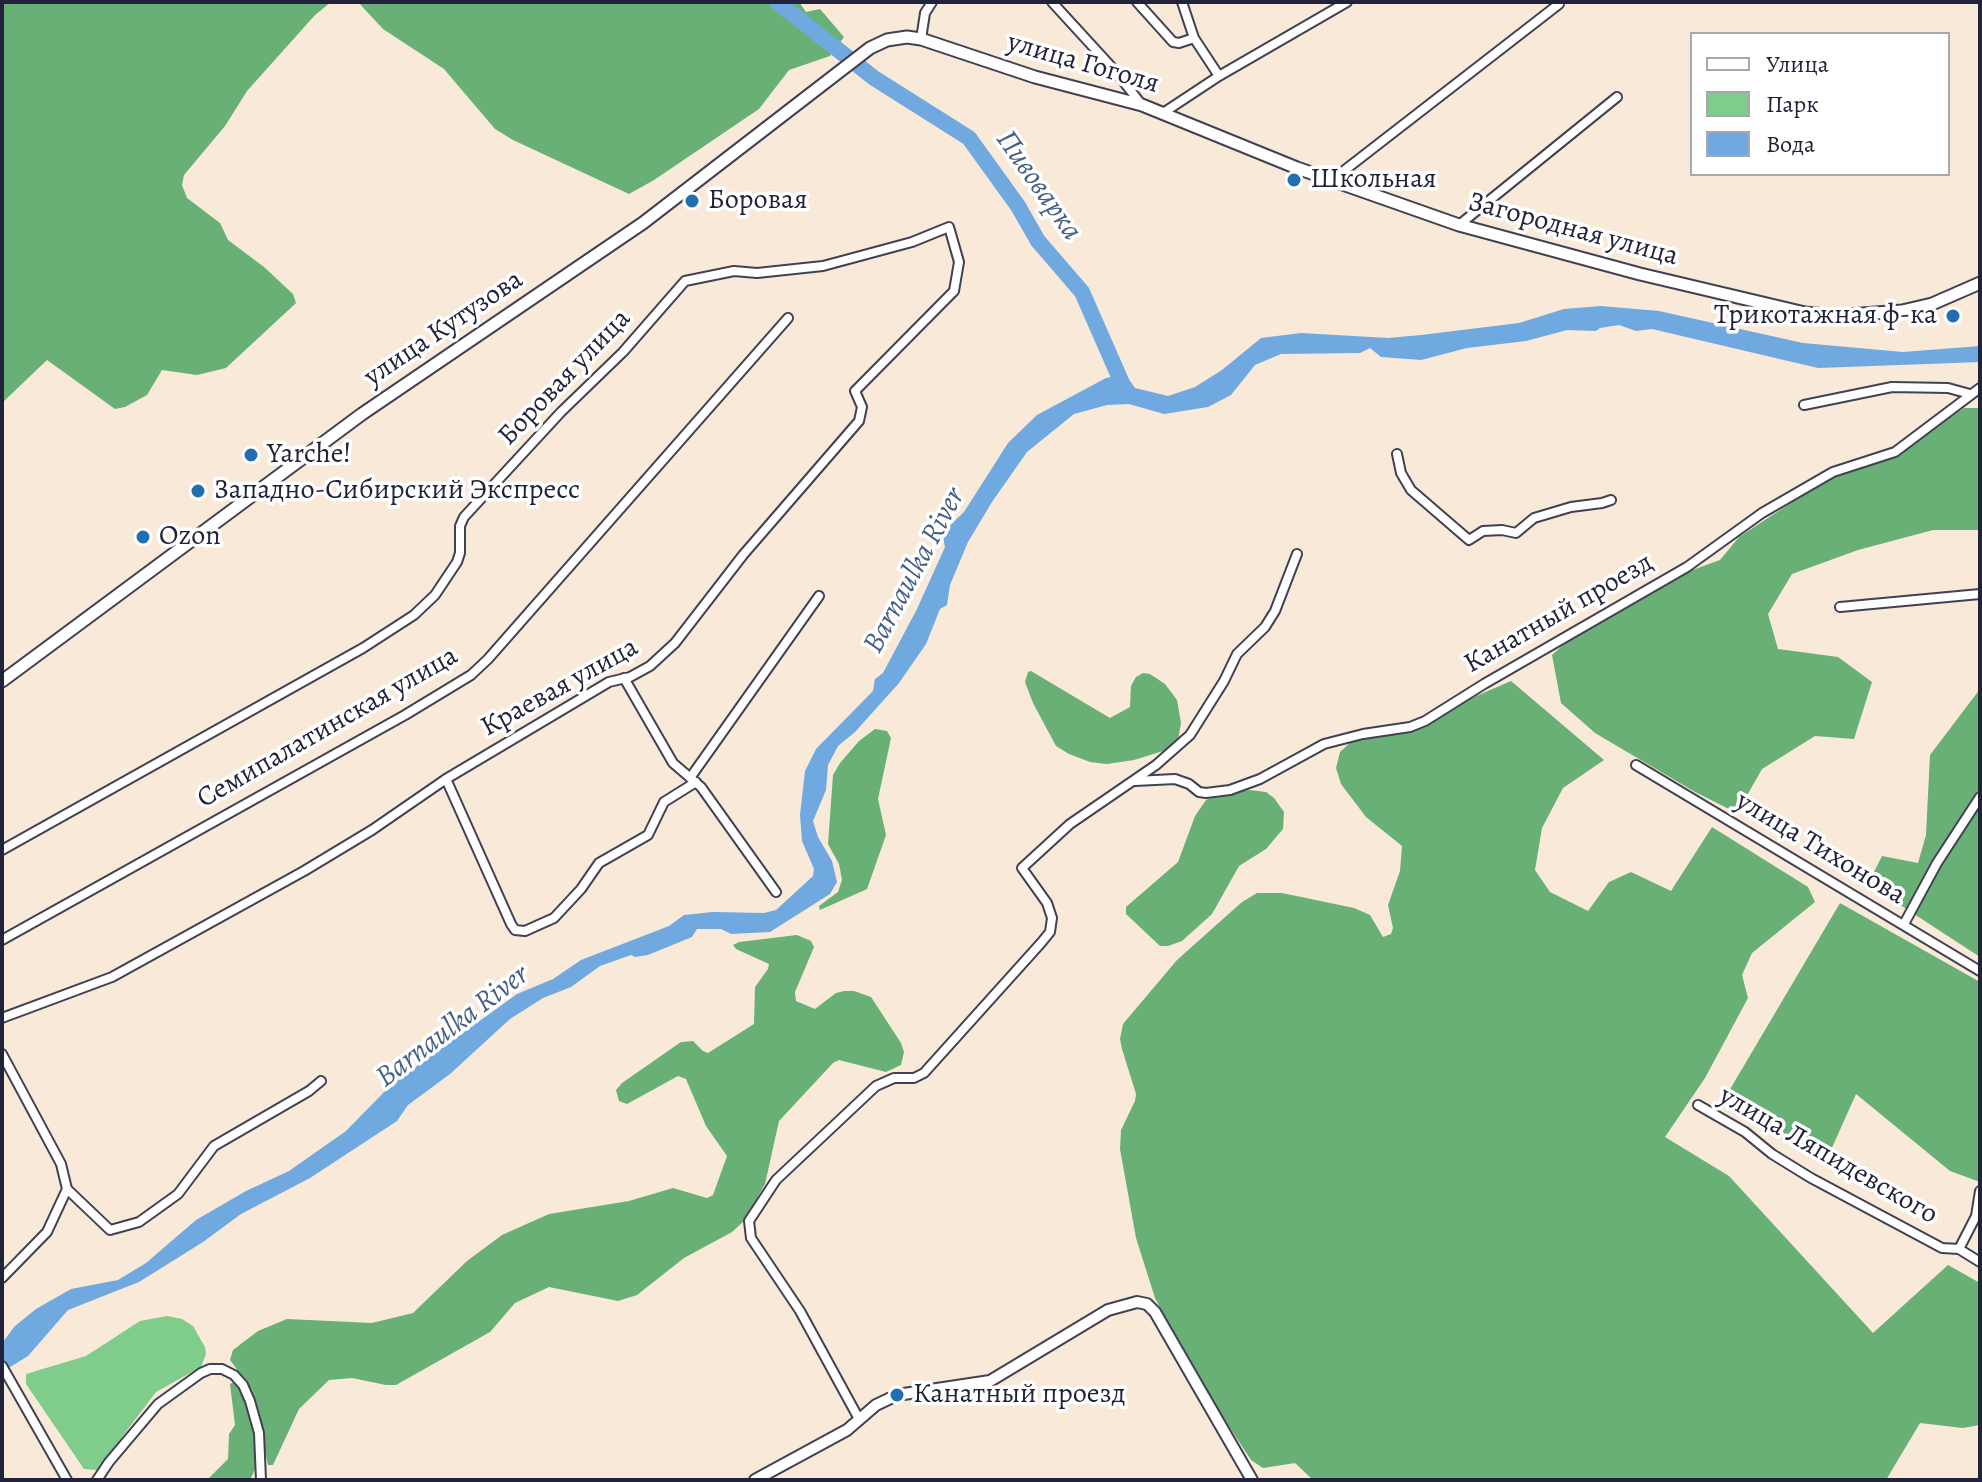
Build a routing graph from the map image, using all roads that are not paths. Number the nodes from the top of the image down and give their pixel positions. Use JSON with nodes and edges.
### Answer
{"nodes":[{"id":1,"x":932,"y":2,"type":"edge"},
{"id":2,"x":1052,"y":2,"type":"edge"},
{"id":3,"x":1137,"y":2,"type":"edge"},
{"id":4,"x":1182,"y":2,"type":"edge"},
{"id":5,"x":1347,"y":2,"type":"edge"},
{"id":6,"x":1559,"y":4,"type":"dead end"},
{"id":7,"x":1194,"y":38,"type":"junction"},
{"id":8,"x":921,"y":39,"type":"junction"},
{"id":9,"x":1219,"y":76,"type":"junction"},
{"id":10,"x":1617,"y":97,"type":"dead end"},
{"id":11,"x":1142,"y":105,"type":"junction"},
{"id":12,"x":1163,"y":113,"type":"junction"},
{"id":13,"x":1332,"y":180,"type":"junction"},
{"id":14,"x":1459,"y":225,"type":"junction"},
{"id":15,"x":949,"y":227,"type":"joint"},
{"id":16,"x":1980,"y":283,"type":"edge"},
{"id":17,"x":788,"y":318,"type":"dead end"},
{"id":18,"x":1980,"y":388,"type":"edge"},
{"id":19,"x":1970,"y":394,"type":"junction"},
{"id":20,"x":1804,"y":405,"type":"dead end"},
{"id":21,"x":1397,"y":454,"type":"dead end"},
{"id":22,"x":1611,"y":500,"type":"dead end"},
{"id":23,"x":1297,"y":554,"type":"dead end"},
{"id":24,"x":1980,"y":594,"type":"edge"},
{"id":25,"x":819,"y":596,"type":"dead end"},
{"id":26,"x":1840,"y":607,"type":"dead end"},
{"id":27,"x":624,"y":678,"type":"junction"},
{"id":28,"x":2,"y":681,"type":"edge"},
{"id":29,"x":1636,"y":765,"type":"dead end"},
{"id":30,"x":446,"y":779,"type":"junction"},
{"id":31,"x":693,"y":780,"type":"junction"},
{"id":32,"x":1132,"y":781,"type":"junction"},
{"id":33,"x":1980,"y":797,"type":"edge"},
{"id":34,"x":2,"y":850,"type":"edge"},
{"id":35,"x":776,"y":892,"type":"dead end"},
{"id":36,"x":1904,"y":924,"type":"junction"},
{"id":37,"x":2,"y":940,"type":"edge"},
{"id":38,"x":1980,"y":971,"type":"edge"},
{"id":39,"x":2,"y":1018,"type":"edge"},
{"id":40,"x":2,"y":1054,"type":"edge"},
{"id":41,"x":321,"y":1081,"type":"dead end"},
{"id":42,"x":1698,"y":1105,"type":"dead end"},
{"id":43,"x":67,"y":1189,"type":"junction"},
{"id":44,"x":1980,"y":1191,"type":"edge"},
{"id":45,"x":1959,"y":1249,"type":"junction"},
{"id":46,"x":1980,"y":1262,"type":"edge"},
{"id":47,"x":2,"y":1278,"type":"edge"},
{"id":48,"x":2,"y":1366,"type":"edge"},
{"id":49,"x":859,"y":1419,"type":"junction"},
{"id":50,"x":67,"y":1480,"type":"edge"},
{"id":51,"x":97,"y":1480,"type":"edge"},
{"id":52,"x":261,"y":1480,"type":"edge"},
{"id":53,"x":755,"y":1480,"type":"edge"},
{"id":54,"x":1252,"y":1480,"type":"edge"}],
"edges":[{"from":1,"to":8,"type":"street"},
{"from":2,"to":11,"type":"street"},
{"from":3,"to":7,"type":"street"},
{"from":4,"to":7,"type":"street"},
{"from":5,"to":9,"type":"street","name":"улица Гоголя"},
{"from":6,"to":13,"type":"street"},
{"from":7,"to":9,"type":"street"},
{"from":8,"to":11,"type":"main road","name":"улица Гоголя"},
{"from":8,"to":28,"type":"main road","name":"улица Кутузова"},
{"from":9,"to":12,"type":"street","name":"улица Гоголя"},
{"from":10,"to":14,"type":"street"},
{"from":11,"to":12,"type":"main road","name":"улица Гоголя"},
{"from":12,"to":13,"type":"main road","name":"Загородная улица"},
{"from":13,"to":14,"type":"main road","name":"Загородная улица"},
{"from":14,"to":16,"type":"main road","name":"Загородная улица"},
{"from":15,"to":27,"type":"street","name":"Краевая улица"},
{"from":15,"to":34,"type":"street","name":"Боровая улица"},
{"from":17,"to":37,"type":"street","name":"Семипалатинская улица"},
{"from":18,"to":19,"type":"street","name":"Канатный проезд"},
{"from":19,"to":20,"type":"street"},
{"from":19,"to":32,"type":"street","name":"Канатный проезд"},
{"from":21,"to":22,"type":"street"},
{"from":23,"to":32,"type":"street"},
{"from":24,"to":26,"type":"street"},
{"from":25,"to":31,"type":"street"},
{"from":27,"to":30,"type":"street","name":"Краевая улица"},
{"from":27,"to":31,"type":"street"},
{"from":29,"to":36,"type":"street","name":"улица Тихонова"},
{"from":30,"to":31,"type":"street"},
{"from":30,"to":39,"type":"street","name":"Краевая улица"},
{"from":31,"to":35,"type":"street"},
{"from":32,"to":49,"type":"street"},
{"from":33,"to":36,"type":"street"},
{"from":36,"to":38,"type":"street","name":"улица Тихонова"},
{"from":40,"to":43,"type":"street"},
{"from":41,"to":43,"type":"street"},
{"from":42,"to":45,"type":"street","name":"улица Ляпидевского"},
{"from":43,"to":47,"type":"street"},
{"from":44,"to":45,"type":"street"},
{"from":45,"to":46,"type":"street","name":"улица Ляпидевского"},
{"from":48,"to":50,"type":"street"},
{"from":49,"to":53,"type":"street"},
{"from":49,"to":54,"type":"street"},
{"from":51,"to":52,"type":"street"}]}
